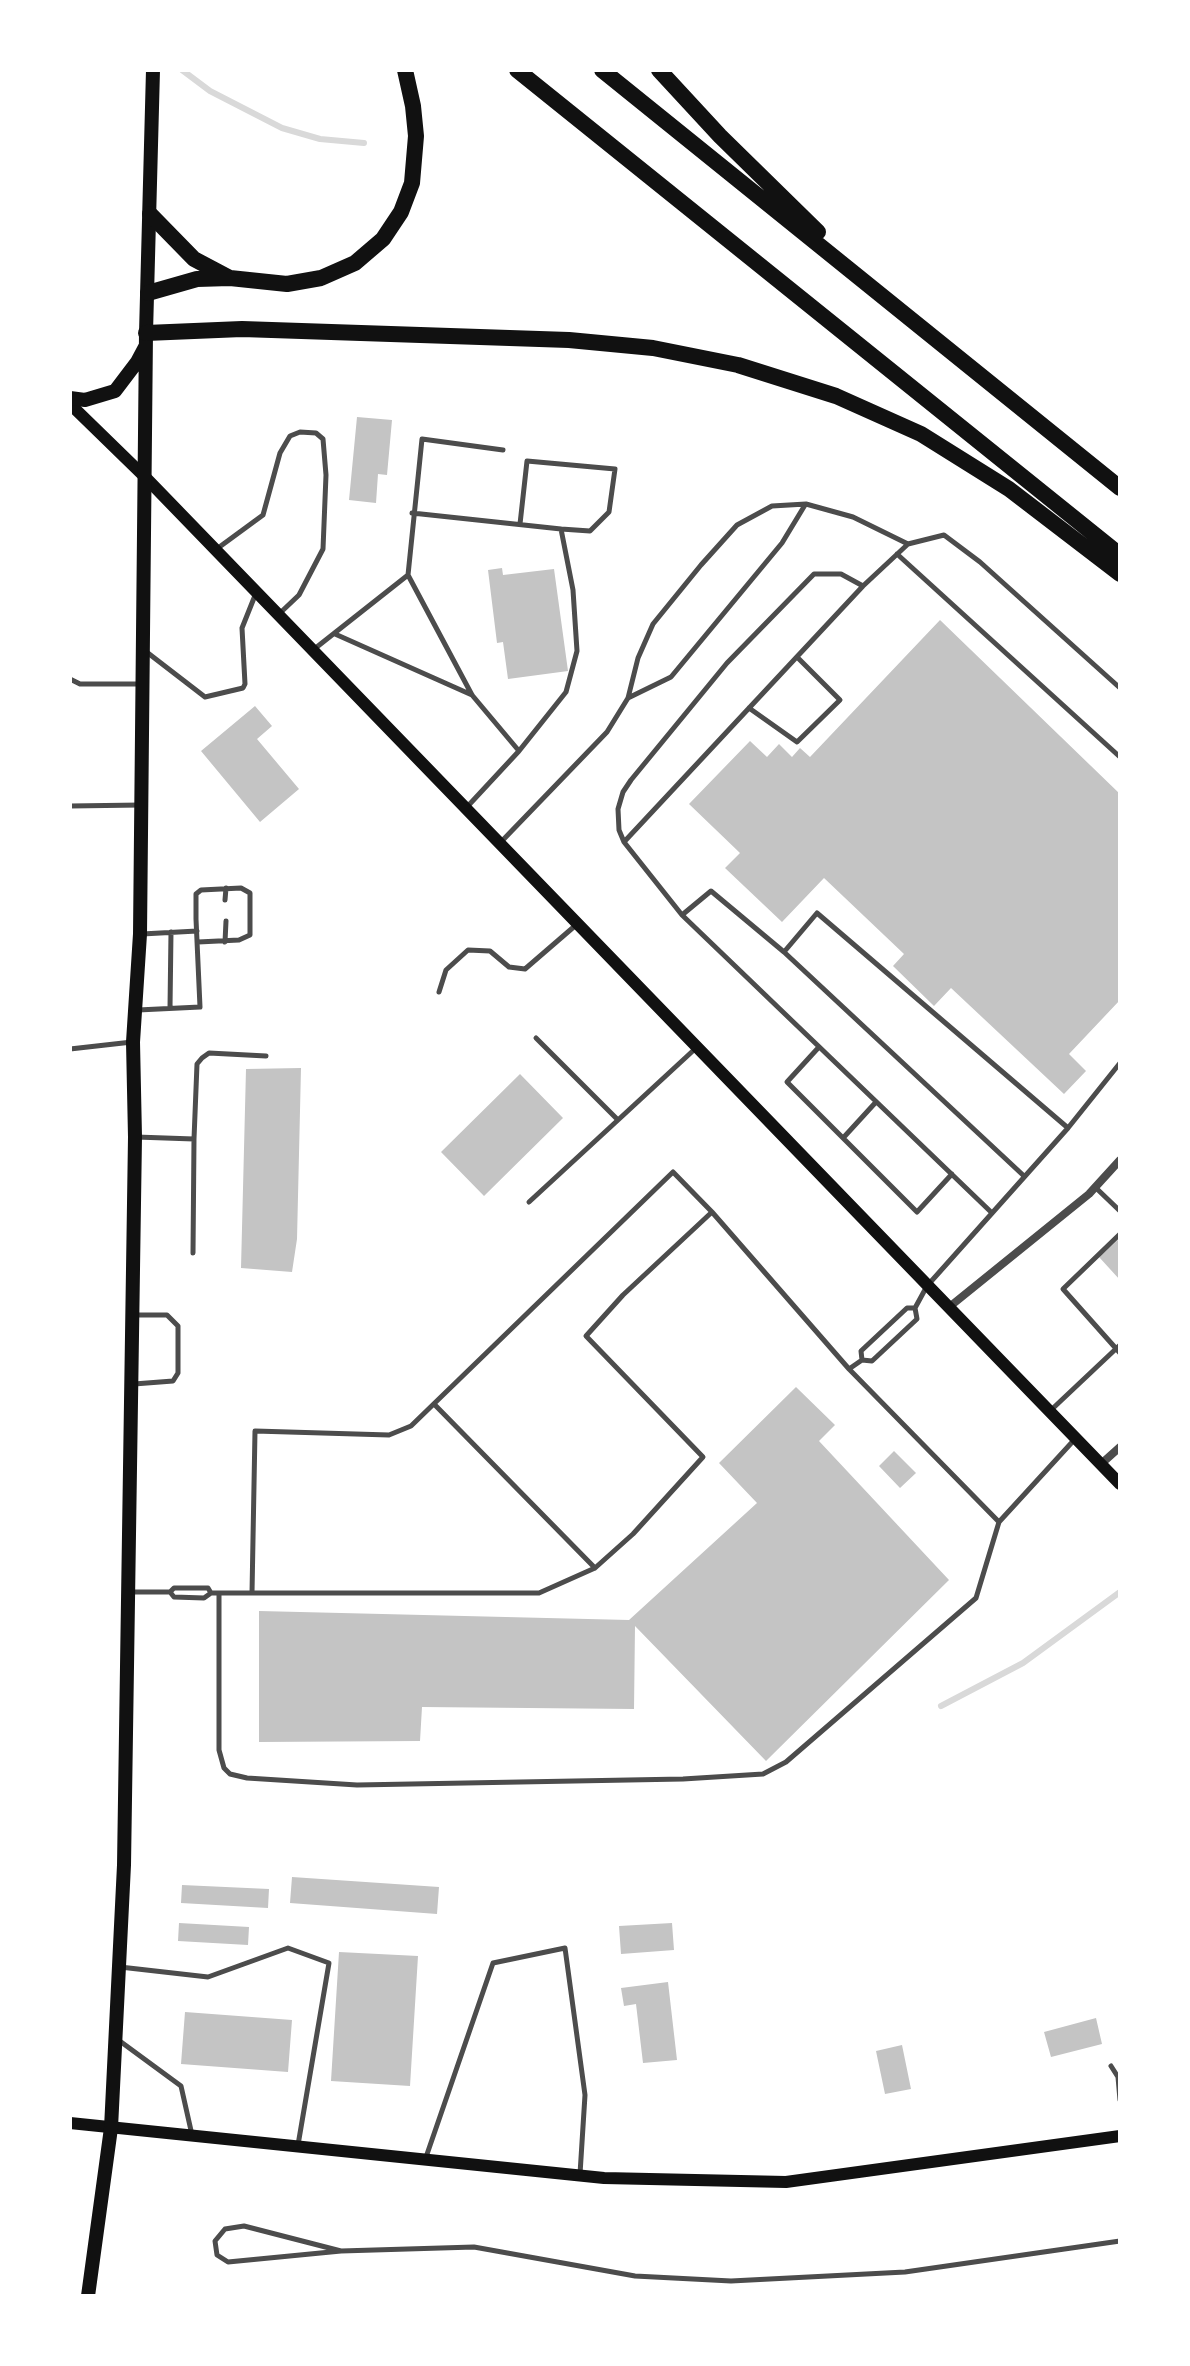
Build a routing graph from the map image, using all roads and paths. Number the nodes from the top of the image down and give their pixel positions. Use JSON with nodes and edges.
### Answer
{"nodes":[{"id":1,"x":153,"y":70,"type":"edge"},
{"id":2,"x":405,"y":70,"type":"edge"},
{"id":3,"x":517,"y":70,"type":"edge"},
{"id":4,"x":602,"y":70,"type":"edge"},
{"id":5,"x":659,"y":70,"type":"edge"},
{"id":6,"x":150,"y":214,"type":"junction"},
{"id":7,"x":230,"y":278,"type":"junction"},
{"id":8,"x":148,"y":293,"type":"junction"},
{"id":9,"x":888,"y":300,"type":"junction"},
{"id":10,"x":146,"y":338,"type":"junction"},
{"id":11,"x":70,"y":398,"type":"edge"},
{"id":12,"x":70,"y":404,"type":"edge"},
{"id":13,"x":503,"y":450,"type":"dead end"},
{"id":14,"x":147,"y":479,"type":"junction"},
{"id":15,"x":1120,"y":488,"type":"edge"},
{"id":16,"x":806,"y":504,"type":"junction"},
{"id":17,"x":412,"y":513,"type":"junction"},
{"id":18,"x":520,"y":524,"type":"junction"},
{"id":19,"x":561,"y":529,"type":"junction"},
{"id":20,"x":908,"y":544,"type":"junction"},
{"id":21,"x":215,"y":550,"type":"junction"},
{"id":22,"x":897,"y":554,"type":"junction"},
{"id":23,"x":1120,"y":555,"type":"edge"},
{"id":24,"x":1120,"y":574,"type":"edge"},
{"id":25,"x":408,"y":575,"type":"junction"},
{"id":26,"x":863,"y":586,"type":"junction"},
{"id":27,"x":256,"y":592,"type":"junction"},
{"id":28,"x":278,"y":615,"type":"junction"},
{"id":29,"x":335,"y":634,"type":"junction"},
{"id":30,"x":143,"y":650,"type":"junction"},
{"id":31,"x":312,"y":650,"type":"junction"},
{"id":32,"x":797,"y":657,"type":"junction"},
{"id":33,"x":70,"y":679,"type":"edge"},
{"id":34,"x":143,"y":684,"type":"junction"},
{"id":35,"x":1120,"y":688,"type":"edge"},
{"id":36,"x":472,"y":695,"type":"junction"},
{"id":37,"x":628,"y":698,"type":"junction"},
{"id":38,"x":749,"y":708,"type":"junction"},
{"id":39,"x":519,"y":751,"type":"junction"},
{"id":40,"x":1120,"y":757,"type":"edge"},
{"id":41,"x":141,"y":805,"type":"junction"},
{"id":42,"x":70,"y":806,"type":"edge"},
{"id":43,"x":467,"y":808,"type":"junction"},
{"id":44,"x":624,"y":842,"type":"junction"},
{"id":45,"x":499,"y":844,"type":"junction"},
{"id":46,"x":226,"y":888,"type":"junction"},
{"id":47,"x":225,"y":900,"type":"dead end"},
{"id":48,"x":682,"y":915,"type":"junction"},
{"id":49,"x":226,"y":921,"type":"dead end"},
{"id":50,"x":577,"y":924,"type":"junction"},
{"id":51,"x":197,"y":931,"type":"junction"},
{"id":52,"x":171,"y":932,"type":"junction"},
{"id":53,"x":140,"y":934,"type":"junction"},
{"id":54,"x":198,"y":942,"type":"junction"},
{"id":55,"x":225,"y":942,"type":"junction"},
{"id":56,"x":784,"y":952,"type":"junction"},
{"id":57,"x":439,"y":992,"type":"dead end"},
{"id":58,"x":170,"y":1008,"type":"junction"},
{"id":59,"x":135,"y":1010,"type":"junction"},
{"id":60,"x":536,"y":1038,"type":"dead end"},
{"id":61,"x":133,"y":1042,"type":"junction"},
{"id":62,"x":819,"y":1047,"type":"junction"},
{"id":63,"x":696,"y":1048,"type":"junction"},
{"id":64,"x":70,"y":1049,"type":"edge"},
{"id":65,"x":266,"y":1056,"type":"dead end"},
{"id":66,"x":1120,"y":1063,"type":"edge"},
{"id":67,"x":876,"y":1102,"type":"junction"},
{"id":68,"x":618,"y":1120,"type":"junction"},
{"id":69,"x":1068,"y":1128,"type":"junction"},
{"id":70,"x":135,"y":1137,"type":"junction"},
{"id":71,"x":844,"y":1137,"type":"junction"},
{"id":72,"x":194,"y":1139,"type":"junction"},
{"id":73,"x":1120,"y":1160,"type":"edge"},
{"id":74,"x":952,"y":1174,"type":"junction"},
{"id":75,"x":1024,"y":1176,"type":"junction"},
{"id":76,"x":1095,"y":1187,"type":"junction"},
{"id":77,"x":529,"y":1202,"type":"dead end"},
{"id":78,"x":1120,"y":1211,"type":"edge"},
{"id":79,"x":712,"y":1212,"type":"junction"},
{"id":80,"x":991,"y":1212,"type":"junction"},
{"id":81,"x":1120,"y":1234,"type":"edge"},
{"id":82,"x":193,"y":1253,"type":"dead end"},
{"id":83,"x":927,"y":1286,"type":"junction"},
{"id":84,"x":915,"y":1308,"type":"junction"},
{"id":85,"x":948,"y":1308,"type":"junction"},
{"id":86,"x":132,"y":1315,"type":"junction"},
{"id":87,"x":1119,"y":1349,"type":"edge"},
{"id":88,"x":862,"y":1360,"type":"junction"},
{"id":89,"x":849,"y":1369,"type":"junction"},
{"id":90,"x":131,"y":1384,"type":"junction"},
{"id":91,"x":434,"y":1404,"type":"junction"},
{"id":92,"x":1050,"y":1412,"type":"junction"},
{"id":93,"x":1075,"y":1438,"type":"junction"},
{"id":94,"x":1120,"y":1447,"type":"edge"},
{"id":95,"x":1101,"y":1464,"type":"junction"},
{"id":96,"x":1120,"y":1484,"type":"edge"},
{"id":97,"x":999,"y":1522,"type":"junction"},
{"id":98,"x":595,"y":1568,"type":"junction"},
{"id":99,"x":128,"y":1592,"type":"junction"},
{"id":100,"x":219,"y":1593,"type":"junction"},
{"id":101,"x":252,"y":1593,"type":"junction"},
{"id":102,"x":119,"y":1967,"type":"junction"},
{"id":103,"x":116,"y":2038,"type":"junction"},
{"id":104,"x":1111,"y":2066,"type":"dead end"},
{"id":105,"x":1120,"y":2100,"type":"edge"},
{"id":106,"x":70,"y":2123,"type":"edge"},
{"id":107,"x":111,"y":2128,"type":"junction"},
{"id":108,"x":192,"y":2136,"type":"junction"},
{"id":109,"x":1120,"y":2136,"type":"edge"},
{"id":110,"x":298,"y":2147,"type":"junction"},
{"id":111,"x":425,"y":2160,"type":"junction"},
{"id":112,"x":580,"y":2175,"type":"junction"},
{"id":113,"x":1120,"y":2241,"type":"edge"},
{"id":114,"x":341,"y":2251,"type":"junction"},
{"id":115,"x":88,"y":2296,"type":"edge"}],
"edges":[{"from":1,"to":6,"type":"main road"},
{"from":2,"to":7,"type":"highway"},
{"from":3,"to":23,"type":"highway"},
{"from":4,"to":9,"type":"highway"},
{"from":5,"to":9,"type":"highway"},
{"from":6,"to":7,"type":"highway"},
{"from":6,"to":8,"type":"main road"},
{"from":7,"to":8,"type":"highway"},
{"from":8,"to":10,"type":"main road"},
{"from":9,"to":15,"type":"highway"},
{"from":10,"to":11,"type":"main road"},
{"from":10,"to":14,"type":"main road"},
{"from":10,"to":24,"type":"highway"},
{"from":12,"to":14,"type":"main road"},
{"from":13,"to":17,"type":"lane"},
{"from":14,"to":21,"type":"main road"},
{"from":14,"to":30,"type":"main road"},
{"from":16,"to":20,"type":"lane"},
{"from":16,"to":37,"type":"lane"},
{"from":16,"to":37,"type":"lane"},
{"from":17,"to":18,"type":"lane"},
{"from":17,"to":25,"type":"lane"},
{"from":18,"to":19,"type":"lane"},
{"from":18,"to":19,"type":"lane"},
{"from":19,"to":39,"type":"lane"},
{"from":20,"to":22,"type":"lane"},
{"from":20,"to":35,"type":"lane"},
{"from":21,"to":27,"type":"main road"},
{"from":21,"to":28,"type":"lane"},
{"from":22,"to":26,"type":"lane"},
{"from":22,"to":40,"type":"lane"},
{"from":25,"to":29,"type":"lane"},
{"from":25,"to":36,"type":"lane"},
{"from":26,"to":32,"type":"lane"},
{"from":26,"to":44,"type":"lane"},
{"from":27,"to":28,"type":"main road"},
{"from":27,"to":30,"type":"lane"},
{"from":28,"to":31,"type":"main road"},
{"from":29,"to":31,"type":"lane"},
{"from":29,"to":36,"type":"lane"},
{"from":30,"to":34,"type":"main road"},
{"from":31,"to":43,"type":"main road"},
{"from":32,"to":38,"type":"lane"},
{"from":32,"to":38,"type":"lane"},
{"from":33,"to":34,"type":"lane"},
{"from":34,"to":41,"type":"main road"},
{"from":36,"to":39,"type":"lane"},
{"from":37,"to":45,"type":"lane"},
{"from":38,"to":44,"type":"lane"},
{"from":39,"to":43,"type":"lane"},
{"from":41,"to":42,"type":"lane"},
{"from":41,"to":53,"type":"main road"},
{"from":43,"to":45,"type":"main road"},
{"from":44,"to":48,"type":"lane"},
{"from":45,"to":50,"type":"main road"},
{"from":46,"to":47,"type":"lane"},
{"from":46,"to":51,"type":"lane"},
{"from":46,"to":55,"type":"lane"},
{"from":48,"to":56,"type":"lane"},
{"from":48,"to":62,"type":"lane"},
{"from":49,"to":55,"type":"lane"},
{"from":50,"to":57,"type":"lane"},
{"from":50,"to":63,"type":"main road"},
{"from":51,"to":52,"type":"lane"},
{"from":51,"to":54,"type":"lane"},
{"from":52,"to":53,"type":"lane"},
{"from":52,"to":58,"type":"lane"},
{"from":53,"to":59,"type":"main road"},
{"from":54,"to":55,"type":"lane"},
{"from":54,"to":58,"type":"lane"},
{"from":56,"to":69,"type":"lane"},
{"from":56,"to":75,"type":"lane"},
{"from":58,"to":59,"type":"lane"},
{"from":59,"to":61,"type":"main road"},
{"from":60,"to":68,"type":"lane"},
{"from":61,"to":64,"type":"lane"},
{"from":61,"to":70,"type":"main road"},
{"from":62,"to":67,"type":"lane"},
{"from":62,"to":71,"type":"lane"},
{"from":63,"to":68,"type":"lane"},
{"from":63,"to":83,"type":"main road"},
{"from":65,"to":72,"type":"lane"},
{"from":66,"to":69,"type":"lane"},
{"from":67,"to":71,"type":"lane"},
{"from":67,"to":74,"type":"lane"},
{"from":68,"to":77,"type":"lane"},
{"from":69,"to":75,"type":"lane"},
{"from":70,"to":72,"type":"lane"},
{"from":70,"to":86,"type":"main road"},
{"from":71,"to":74,"type":"lane"},
{"from":72,"to":82,"type":"lane"},
{"from":73,"to":76,"type":"street"},
{"from":74,"to":80,"type":"lane"},
{"from":75,"to":80,"type":"lane"},
{"from":76,"to":78,"type":"lane"},
{"from":76,"to":85,"type":"street"},
{"from":79,"to":89,"type":"lane"},
{"from":79,"to":91,"type":"lane"},
{"from":79,"to":98,"type":"lane"},
{"from":80,"to":83,"type":"lane"},
{"from":81,"to":87,"type":"lane"},
{"from":83,"to":84,"type":"lane"},
{"from":83,"to":85,"type":"main road"},
{"from":84,"to":88,"type":"lane"},
{"from":84,"to":88,"type":"lane"},
{"from":85,"to":92,"type":"main road"},
{"from":86,"to":90,"type":"main road"},
{"from":86,"to":90,"type":"lane"},
{"from":87,"to":92,"type":"lane"},
{"from":88,"to":89,"type":"lane"},
{"from":89,"to":97,"type":"lane"},
{"from":90,"to":99,"type":"main road"},
{"from":91,"to":98,"type":"lane"},
{"from":91,"to":101,"type":"lane"},
{"from":92,"to":93,"type":"main road"},
{"from":93,"to":95,"type":"main road"},
{"from":93,"to":97,"type":"lane"},
{"from":94,"to":95,"type":"street"},
{"from":95,"to":96,"type":"main road"},
{"from":97,"to":100,"type":"lane"},
{"from":98,"to":101,"type":"lane"},
{"from":99,"to":100,"type":"lane"},
{"from":99,"to":102,"type":"main road"},
{"from":100,"to":101,"type":"lane"},
{"from":102,"to":103,"type":"main road"},
{"from":102,"to":110,"type":"lane"},
{"from":103,"to":107,"type":"main road"},
{"from":103,"to":108,"type":"lane"},
{"from":104,"to":105,"type":"lane"},
{"from":106,"to":107,"type":"main road"},
{"from":107,"to":108,"type":"main road"},
{"from":107,"to":115,"type":"main road"},
{"from":108,"to":110,"type":"main road"},
{"from":109,"to":112,"type":"main road"},
{"from":110,"to":111,"type":"main road"},
{"from":111,"to":112,"type":"main road"},
{"from":111,"to":112,"type":"lane"},
{"from":113,"to":114,"type":"lane"},
{"from":114,"to":114,"type":"lane"}]}
